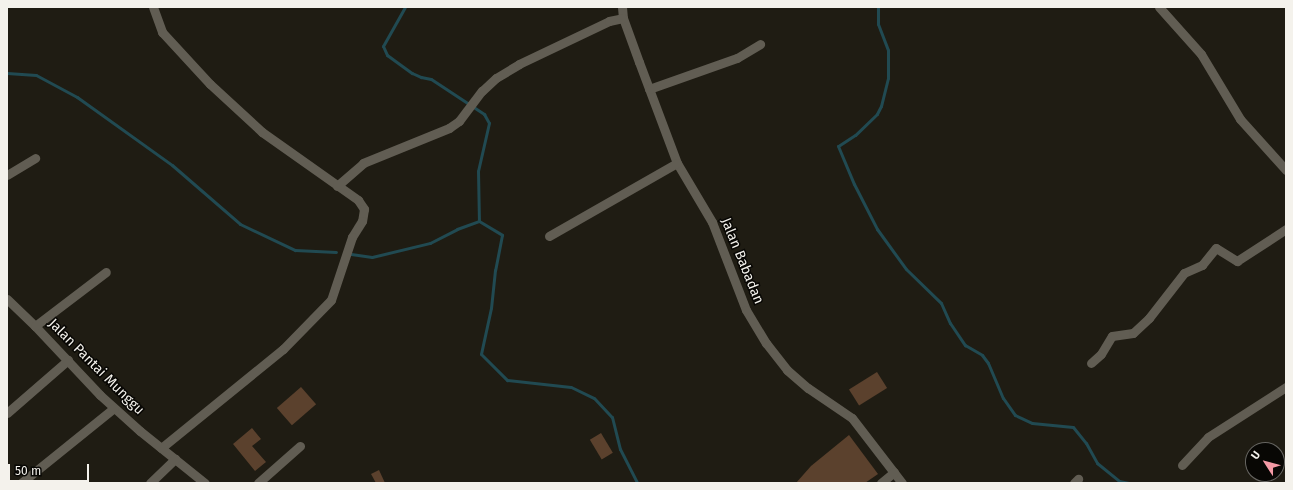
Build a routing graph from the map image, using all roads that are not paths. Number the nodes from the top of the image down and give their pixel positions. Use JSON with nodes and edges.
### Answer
{"nodes":[{"id":1,"x":153,"y":7,"type":"edge"},
{"id":2,"x":622,"y":7,"type":"edge"},
{"id":3,"x":1159,"y":7,"type":"edge"},
{"id":4,"x":623,"y":18,"type":"junction"},
{"id":5,"x":760,"y":44,"type":"dead end"},
{"id":6,"x":649,"y":89,"type":"junction"},
{"id":7,"x":35,"y":158,"type":"dead end"},
{"id":8,"x":677,"y":162,"type":"junction"},
{"id":9,"x":1286,"y":170,"type":"edge"},
{"id":10,"x":7,"y":175,"type":"edge"},
{"id":11,"x":337,"y":186,"type":"junction"},
{"id":12,"x":1286,"y":230,"type":"edge"},
{"id":13,"x":549,"y":236,"type":"dead end"},
{"id":14,"x":106,"y":272,"type":"dead end"},
{"id":15,"x":7,"y":299,"type":"edge"},
{"id":16,"x":35,"y":326,"type":"junction"},
{"id":17,"x":68,"y":360,"type":"junction"},
{"id":18,"x":1091,"y":363,"type":"dead end"},
{"id":19,"x":1286,"y":387,"type":"edge"},
{"id":20,"x":114,"y":408,"type":"junction"},
{"id":21,"x":7,"y":413,"type":"edge"},
{"id":22,"x":300,"y":446,"type":"dead end"},
{"id":23,"x":161,"y":448,"type":"junction"},
{"id":24,"x":175,"y":459,"type":"junction"},
{"id":25,"x":1182,"y":465,"type":"dead end"},
{"id":26,"x":894,"y":472,"type":"junction"},
{"id":27,"x":21,"y":483,"type":"edge"},
{"id":28,"x":150,"y":483,"type":"edge"},
{"id":29,"x":205,"y":483,"type":"edge"},
{"id":30,"x":258,"y":483,"type":"edge"},
{"id":31,"x":881,"y":483,"type":"edge"},
{"id":32,"x":902,"y":483,"type":"edge"}],
"edges":[{"from":1,"to":11,"type":"street"},
{"from":2,"to":4,"type":"street","name":"Jalan Babadan"},
{"from":3,"to":9,"type":"street"},
{"from":4,"to":6,"type":"street","name":"Jalan Babadan"},
{"from":4,"to":11,"type":"street"},
{"from":5,"to":6,"type":"street"},
{"from":6,"to":8,"type":"street","name":"Jalan Babadan"},
{"from":7,"to":10,"type":"street"},
{"from":8,"to":13,"type":"street"},
{"from":8,"to":26,"type":"street","name":"Jalan Babadan"},
{"from":11,"to":23,"type":"street"},
{"from":12,"to":18,"type":"street"},
{"from":14,"to":16,"type":"street"},
{"from":15,"to":16,"type":"street","name":"Jalan Pantai Munggu"},
{"from":16,"to":17,"type":"street","name":"Jalan Pantai Munggu"},
{"from":17,"to":20,"type":"street","name":"Jalan Pantai Munggu"},
{"from":17,"to":21,"type":"street"},
{"from":19,"to":25,"type":"street"},
{"from":20,"to":23,"type":"street","name":"Jalan Pantai Munggu"},
{"from":20,"to":27,"type":"street"},
{"from":22,"to":30,"type":"street"},
{"from":23,"to":24,"type":"street","name":"Jalan Pantai Munggu"},
{"from":24,"to":28,"type":"street"},
{"from":24,"to":29,"type":"street","name":"Jalan Pantai Munggu"},
{"from":26,"to":31,"type":"street"},
{"from":26,"to":32,"type":"street","name":"Jalan Babadan"}]}
